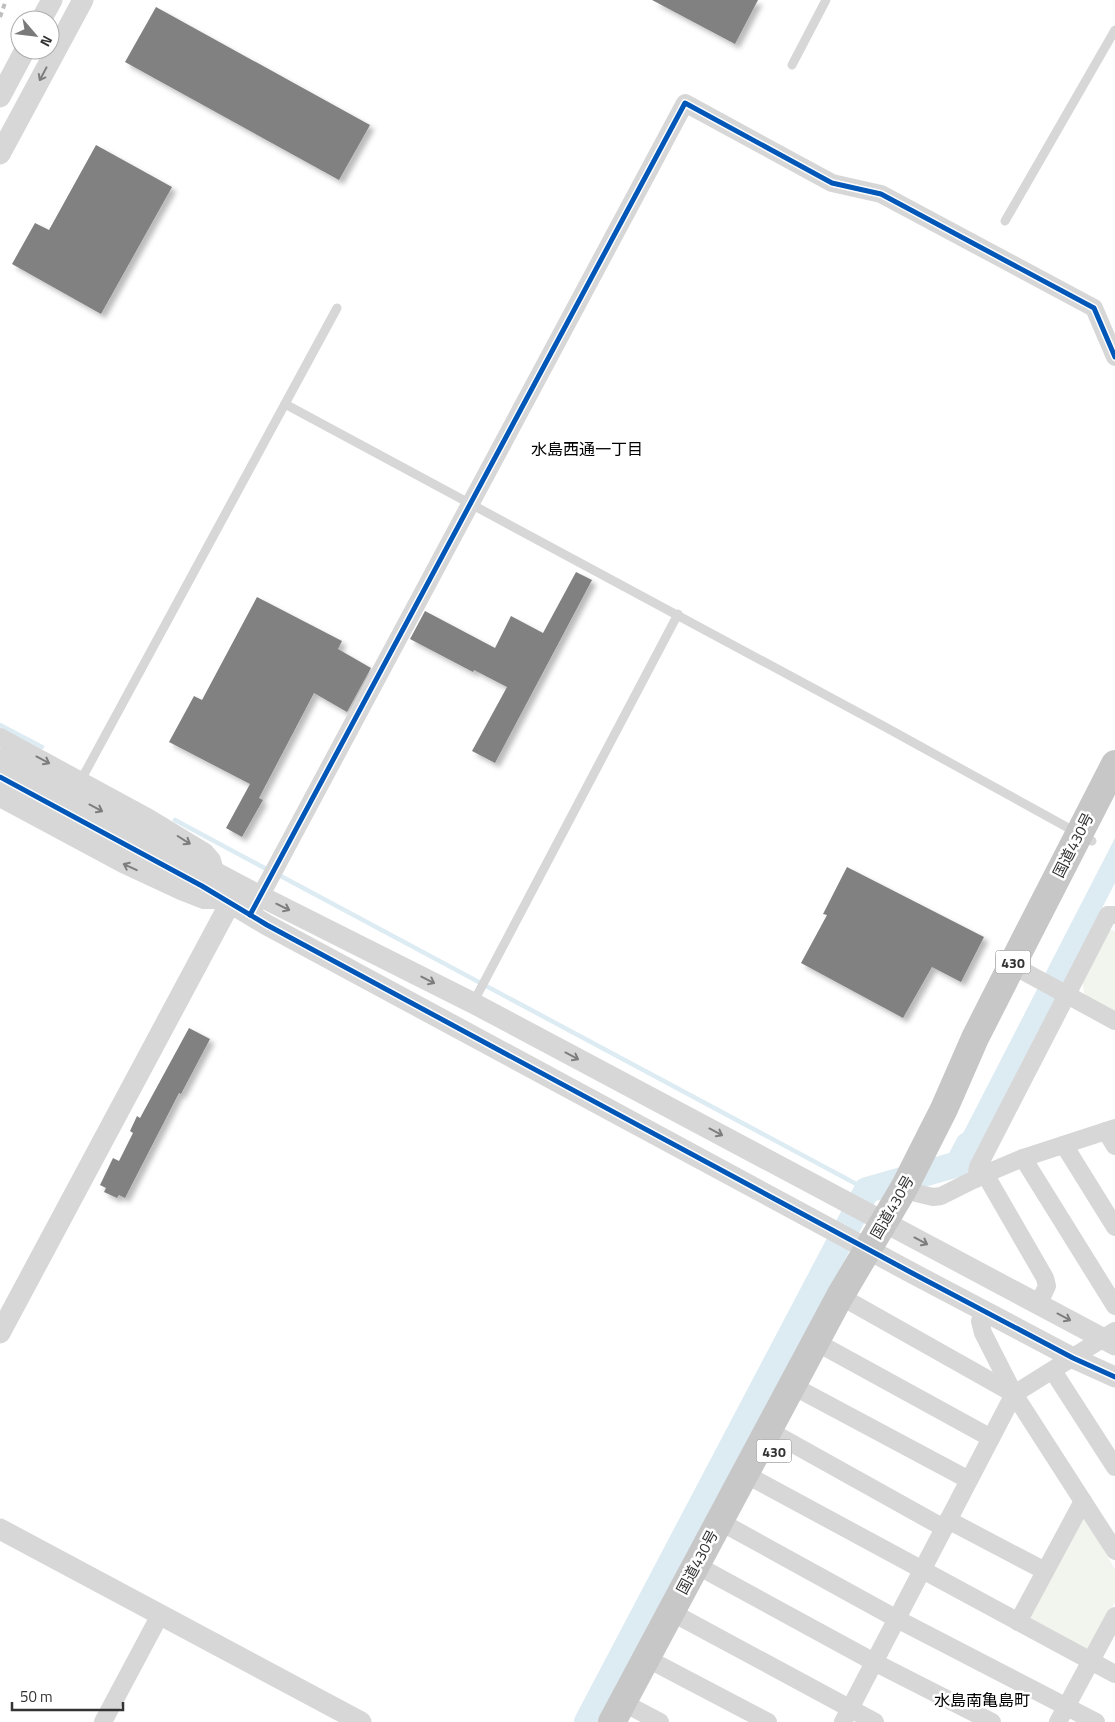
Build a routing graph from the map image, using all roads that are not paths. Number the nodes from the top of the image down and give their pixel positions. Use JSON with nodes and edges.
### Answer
{"nodes":[{"id":1,"x":83,"y":0,"type":"edge"},
{"id":2,"x":826,"y":0,"type":"edge"},
{"id":3,"x":1115,"y":30,"type":"edge"},
{"id":4,"x":20,"y":60,"type":"edge"},
{"id":5,"x":792,"y":65,"type":"dead end"},
{"id":6,"x":0,"y":97,"type":"edge"},
{"id":7,"x":0,"y":154,"type":"edge"},
{"id":8,"x":1005,"y":221,"type":"dead end"},
{"id":9,"x":337,"y":308,"type":"dead end"},
{"id":10,"x":1115,"y":357,"type":"edge"},
{"id":11,"x":285,"y":404,"type":"junction"},
{"id":12,"x":470,"y":503,"type":"junction"},
{"id":13,"x":678,"y":614,"type":"junction"},
{"id":14,"x":0,"y":737,"type":"edge"},
{"id":15,"x":0,"y":758,"type":"edge"},
{"id":16,"x":1115,"y":764,"type":"edge"},
{"id":17,"x":82,"y":780,"type":"junction"},
{"id":18,"x":9,"y":782,"type":"edge"},
{"id":19,"x":1115,"y":798,"type":"edge"},
{"id":20,"x":1086,"y":838,"type":"junction"},
{"id":21,"x":215,"y":871,"type":"junction"},
{"id":22,"x":240,"y":885,"type":"junction"},
{"id":23,"x":260,"y":896,"type":"junction"},
{"id":24,"x":227,"y":902,"type":"junction"},
{"id":25,"x":250,"y":915,"type":"junction"},
{"id":26,"x":1115,"y":915,"type":"edge"},
{"id":27,"x":1026,"y":972,"type":"junction"},
{"id":28,"x":480,"y":990,"type":"junction"},
{"id":29,"x":1064,"y":993,"type":"junction"},
{"id":30,"x":1115,"y":1022,"type":"edge"},
{"id":31,"x":1110,"y":1129,"type":"edge"},
{"id":32,"x":1064,"y":1145,"type":"junction"},
{"id":33,"x":1115,"y":1146,"type":"edge"},
{"id":34,"x":1023,"y":1158,"type":"junction"},
{"id":35,"x":981,"y":1176,"type":"junction"},
{"id":36,"x":919,"y":1177,"type":"junction"},
{"id":37,"x":872,"y":1215,"type":"junction"},
{"id":38,"x":1115,"y":1227,"type":"edge"},
{"id":39,"x":857,"y":1242,"type":"junction"},
{"id":40,"x":847,"y":1300,"type":"junction"},
{"id":41,"x":1038,"y":1303,"type":"junction"},
{"id":42,"x":1115,"y":1306,"type":"edge"},
{"id":43,"x":984,"y":1312,"type":"junction"},
{"id":44,"x":0,"y":1333,"type":"edge"},
{"id":45,"x":1111,"y":1338,"type":"edge"},
{"id":46,"x":823,"y":1345,"type":"junction"},
{"id":47,"x":1073,"y":1358,"type":"junction"},
{"id":48,"x":1053,"y":1371,"type":"junction"},
{"id":49,"x":1115,"y":1377,"type":"edge"},
{"id":50,"x":799,"y":1389,"type":"junction"},
{"id":51,"x":1014,"y":1394,"type":"junction"},
{"id":52,"x":775,"y":1433,"type":"junction"},
{"id":53,"x":991,"y":1438,"type":"junction"},
{"id":54,"x":1115,"y":1467,"type":"edge"},
{"id":55,"x":751,"y":1477,"type":"junction"},
{"id":56,"x":969,"y":1480,"type":"junction"},
{"id":57,"x":1083,"y":1501,"type":"junction"},
{"id":58,"x":726,"y":1524,"type":"junction"},
{"id":59,"x":946,"y":1524,"type":"junction"},
{"id":60,"x":0,"y":1529,"type":"edge"},
{"id":61,"x":1115,"y":1551,"type":"edge"},
{"id":62,"x":702,"y":1569,"type":"junction"},
{"id":63,"x":922,"y":1571,"type":"junction"},
{"id":64,"x":1045,"y":1571,"type":"junction"},
{"id":65,"x":160,"y":1615,"type":"junction"},
{"id":66,"x":677,"y":1615,"type":"junction"},
{"id":67,"x":1115,"y":1616,"type":"edge"},
{"id":68,"x":897,"y":1618,"type":"junction"},
{"id":69,"x":1018,"y":1622,"type":"junction"},
{"id":70,"x":653,"y":1662,"type":"junction"},
{"id":71,"x":874,"y":1662,"type":"junction"},
{"id":72,"x":1091,"y":1662,"type":"junction"},
{"id":73,"x":1115,"y":1674,"type":"edge"},
{"id":74,"x":1066,"y":1706,"type":"junction"},
{"id":75,"x":625,"y":1714,"type":"edge"},
{"id":76,"x":846,"y":1715,"type":"edge"},
{"id":77,"x":103,"y":1722,"type":"edge"},
{"id":78,"x":361,"y":1722,"type":"edge"},
{"id":79,"x":660,"y":1722,"type":"edge"},
{"id":80,"x":768,"y":1722,"type":"edge"},
{"id":81,"x":875,"y":1722,"type":"edge"},
{"id":82,"x":992,"y":1722,"type":"edge"},
{"id":83,"x":1058,"y":1722,"type":"edge"},
{"id":84,"x":1096,"y":1722,"type":"edge"}],
"edges":[{"from":1,"to":7,"type":"street","one_way":true},
{"from":2,"to":5,"type":"lane"},
{"from":3,"to":8,"type":"lane"},
{"from":4,"to":6,"type":"street"},
{"from":9,"to":11,"type":"lane"},
{"from":10,"to":12,"type":"street"},
{"from":11,"to":12,"type":"lane"},
{"from":11,"to":17,"type":"lane"},
{"from":12,"to":13,"type":"lane"},
{"from":12,"to":23,"type":"street"},
{"from":13,"to":20,"type":"lane"},
{"from":13,"to":28,"type":"lane"},
{"from":14,"to":17,"type":"street","one_way":true},
{"from":15,"to":18,"type":"street"},
{"from":16,"to":20,"type":"highway","name":"国道430号","number":"430"},
{"from":17,"to":21,"type":"street","one_way":true},
{"from":18,"to":21,"type":"street","one_way":true},
{"from":24,"to":18,"type":"street","one_way":true},
{"from":19,"to":20,"type":"highway","name":"国道430号","number":"430"},
{"from":20,"to":27,"type":"highway","name":"国道430号","number":"430"},
{"from":21,"to":22,"type":"street"},
{"from":22,"to":23,"type":"street"},
{"from":22,"to":24,"type":"street"},
{"from":23,"to":25,"type":"street"},
{"from":23,"to":28,"type":"street","one_way":true},
{"from":24,"to":25,"type":"street"},
{"from":24,"to":44,"type":"street"},
{"from":25,"to":39,"type":"street"},
{"from":26,"to":29,"type":"street"},
{"from":27,"to":29,"type":"street"},
{"from":27,"to":36,"type":"highway","name":"国道430号","number":"430"},
{"from":28,"to":37,"type":"street","one_way":true},
{"from":29,"to":30,"type":"street"},
{"from":29,"to":35,"type":"street"},
{"from":31,"to":32,"type":"street"},
{"from":31,"to":33,"type":"street"},
{"from":32,"to":34,"type":"street"},
{"from":32,"to":38,"type":"street"},
{"from":34,"to":35,"type":"street"},
{"from":34,"to":42,"type":"street"},
{"from":35,"to":36,"type":"street"},
{"from":35,"to":41,"type":"street"},
{"from":36,"to":37,"type":"highway","name":"国道430号","number":"430"},
{"from":37,"to":39,"type":"highway","name":"国道430号","number":"430"},
{"from":37,"to":41,"type":"street","one_way":true},
{"from":39,"to":40,"type":"highway","name":"国道430号","number":"430"},
{"from":39,"to":43,"type":"street"},
{"from":40,"to":46,"type":"highway","name":"国道430号","number":"430"},
{"from":40,"to":51,"type":"street"},
{"from":41,"to":45,"type":"street","one_way":true},
{"from":43,"to":47,"type":"street"},
{"from":43,"to":51,"type":"street"},
{"from":45,"to":47,"type":"street"},
{"from":46,"to":50,"type":"highway","name":"国道430号","number":"430"},
{"from":46,"to":53,"type":"street"},
{"from":47,"to":48,"type":"street"},
{"from":47,"to":49,"type":"street"},
{"from":48,"to":51,"type":"street"},
{"from":48,"to":54,"type":"street"},
{"from":50,"to":52,"type":"highway","name":"国道430号","number":"430"},
{"from":50,"to":56,"type":"street"},
{"from":51,"to":53,"type":"street"},
{"from":51,"to":57,"type":"street"},
{"from":52,"to":55,"type":"highway","name":"国道430号","number":"430"},
{"from":52,"to":59,"type":"street"},
{"from":53,"to":56,"type":"street"},
{"from":55,"to":58,"type":"highway","name":"国道430号","number":"430"},
{"from":55,"to":63,"type":"street"},
{"from":56,"to":59,"type":"street"},
{"from":57,"to":61,"type":"street"},
{"from":57,"to":64,"type":"street"},
{"from":58,"to":62,"type":"highway","name":"国道430号","number":"430"},
{"from":58,"to":68,"type":"street"},
{"from":59,"to":63,"type":"street"},
{"from":59,"to":64,"type":"street"},
{"from":60,"to":65,"type":"street"},
{"from":62,"to":66,"type":"highway","name":"国道430号","number":"430"},
{"from":62,"to":71,"type":"street"},
{"from":63,"to":68,"type":"street"},
{"from":63,"to":69,"type":"street"},
{"from":64,"to":69,"type":"street"},
{"from":65,"to":77,"type":"street"},
{"from":65,"to":78,"type":"street"},
{"from":66,"to":70,"type":"highway","name":"国道430号","number":"430"},
{"from":66,"to":76,"type":"street"},
{"from":67,"to":72,"type":"street"},
{"from":68,"to":71,"type":"street"},
{"from":68,"to":74,"type":"street"},
{"from":69,"to":72,"type":"street"},
{"from":70,"to":75,"type":"highway","name":"国道430号","number":"430"},
{"from":70,"to":80,"type":"street"},
{"from":71,"to":76,"type":"street"},
{"from":71,"to":82,"type":"street"},
{"from":72,"to":73,"type":"street"},
{"from":72,"to":74,"type":"street"},
{"from":74,"to":83,"type":"street"},
{"from":74,"to":84,"type":"street"},
{"from":75,"to":79,"type":"street"},
{"from":76,"to":81,"type":"street"}]}
